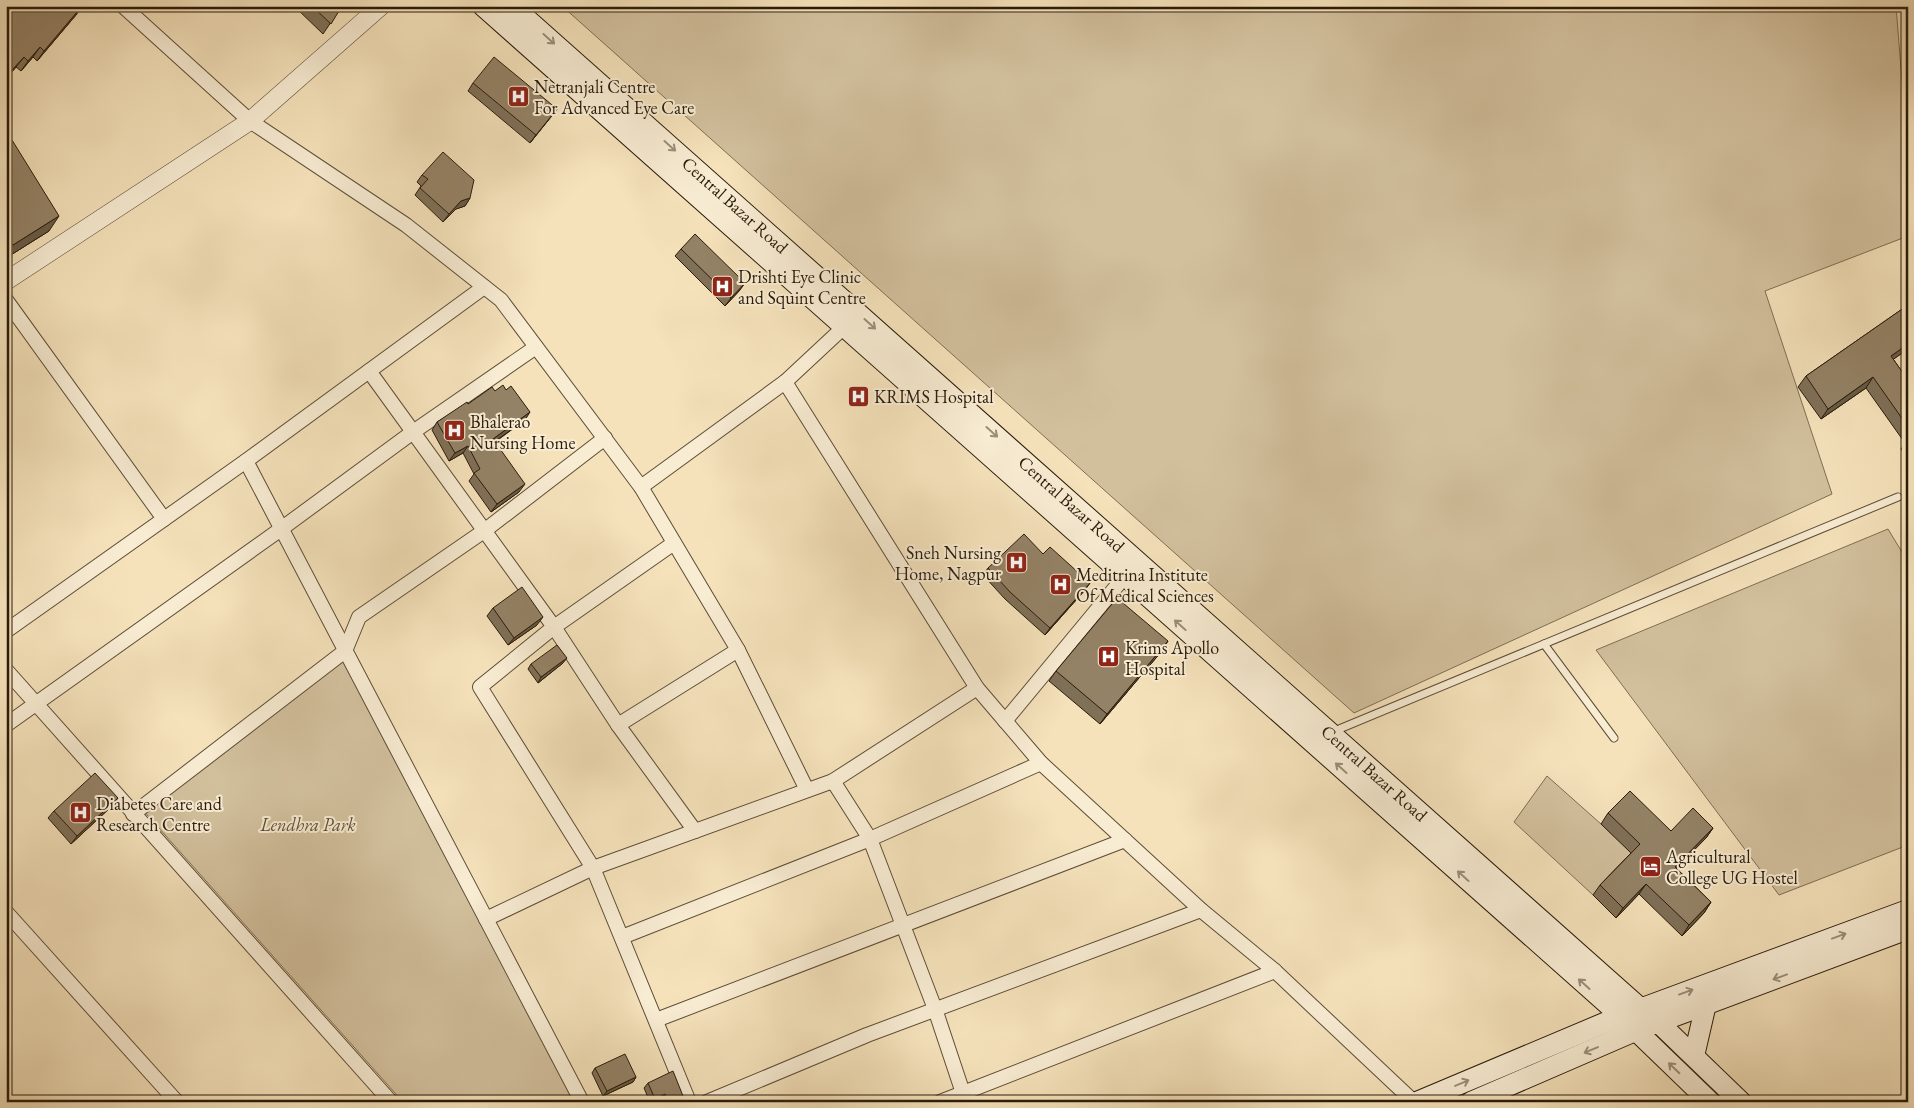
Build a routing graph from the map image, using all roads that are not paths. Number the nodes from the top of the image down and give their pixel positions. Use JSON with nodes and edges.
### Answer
{"nodes":[{"id":1,"x":123,"y":6,"type":"edge"},
{"id":2,"x":380,"y":6,"type":"edge"},
{"id":3,"x":483,"y":6,"type":"edge"},
{"id":4,"x":512,"y":6,"type":"edge"},
{"id":5,"x":250,"y":121,"type":"junction"},
{"id":6,"x":6,"y":281,"type":"edge"},
{"id":7,"x":484,"y":287,"type":"junction"},
{"id":8,"x":6,"y":300,"type":"edge"},
{"id":9,"x":844,"y":327,"type":"junction"},
{"id":10,"x":536,"y":347,"type":"junction"},
{"id":11,"x":369,"y":371,"type":"junction"},
{"id":12,"x":785,"y":382,"type":"junction"},
{"id":13,"x":413,"y":432,"type":"junction"},
{"id":14,"x":605,"y":438,"type":"junction"},
{"id":15,"x":246,"y":461,"type":"junction"},
{"id":16,"x":641,"y":487,"type":"junction"},
{"id":17,"x":1898,"y":497,"type":"dead end"},
{"id":18,"x":164,"y":519,"type":"junction"},
{"id":19,"x":281,"y":529,"type":"junction"},
{"id":20,"x":484,"y":531,"type":"junction"},
{"id":21,"x":674,"y":542,"type":"junction"},
{"id":22,"x":1125,"y":576,"type":"junction"},
{"id":23,"x":554,"y":627,"type":"junction"},
{"id":24,"x":6,"y":631,"type":"edge"},
{"id":25,"x":1544,"y":644,"type":"junction"},
{"id":26,"x":738,"y":650,"type":"junction"},
{"id":27,"x":345,"y":651,"type":"junction"},
{"id":28,"x":6,"y":670,"type":"edge"},
{"id":29,"x":977,"y":688,"type":"junction"},
{"id":30,"x":36,"y":704,"type":"junction"},
{"id":31,"x":1005,"y":721,"type":"junction"},
{"id":32,"x":6,"y":725,"type":"edge"},
{"id":33,"x":618,"y":725,"type":"junction"},
{"id":34,"x":1332,"y":733,"type":"junction"},
{"id":35,"x":1614,"y":738,"type":"dead end"},
{"id":36,"x":1041,"y":762,"type":"junction"},
{"id":37,"x":833,"y":781,"type":"junction"},
{"id":38,"x":808,"y":790,"type":"junction"},
{"id":39,"x":133,"y":814,"type":"junction"},
{"id":40,"x":695,"y":831,"type":"junction"},
{"id":41,"x":870,"y":839,"type":"junction"},
{"id":42,"x":1124,"y":840,"type":"junction"},
{"id":43,"x":594,"y":868,"type":"junction"},
{"id":44,"x":1201,"y":910,"type":"junction"},
{"id":45,"x":1908,"y":910,"type":"edge"},
{"id":46,"x":6,"y":912,"type":"edge"},
{"id":47,"x":486,"y":919,"type":"junction"},
{"id":48,"x":902,"y":925,"type":"junction"},
{"id":49,"x":1908,"y":930,"type":"edge"},
{"id":50,"x":622,"y":937,"type":"junction"},
{"id":51,"x":1275,"y":971,"type":"junction"},
{"id":52,"x":1706,"y":1004,"type":"junction"},
{"id":53,"x":935,"y":1009,"type":"junction"},
{"id":54,"x":1641,"y":1009,"type":"junction"},
{"id":55,"x":1621,"y":1016,"type":"junction"},
{"id":56,"x":656,"y":1020,"type":"junction"},
{"id":57,"x":1658,"y":1022,"type":"junction"},
{"id":58,"x":1635,"y":1031,"type":"junction"},
{"id":59,"x":1694,"y":1056,"type":"junction"},
{"id":60,"x":963,"y":1093,"type":"junction"},
{"id":61,"x":1479,"y":1100,"type":"edge"},
{"id":62,"x":177,"y":1102,"type":"edge"},
{"id":63,"x":391,"y":1102,"type":"edge"},
{"id":64,"x":582,"y":1102,"type":"edge"},
{"id":65,"x":690,"y":1102,"type":"edge"},
{"id":66,"x":707,"y":1102,"type":"edge"},
{"id":67,"x":940,"y":1102,"type":"edge"},
{"id":68,"x":1415,"y":1102,"type":"edge"},
{"id":69,"x":1710,"y":1102,"type":"edge"},
{"id":70,"x":1741,"y":1102,"type":"edge"}],
"edges":[{"from":1,"to":5,"type":"street"},
{"from":2,"to":5,"type":"street"},
{"from":3,"to":9,"type":"main road","name":"Central Bazar Road"},
{"from":4,"to":34,"type":"main road","name":"Central Bazar Road","one_way":true},
{"from":5,"to":6,"type":"street"},
{"from":5,"to":7,"type":"street"},
{"from":7,"to":10,"type":"street"},
{"from":7,"to":11,"type":"street"},
{"from":8,"to":18,"type":"street"},
{"from":9,"to":12,"type":"street"},
{"from":9,"to":22,"type":"main road","name":"Central Bazar Road"},
{"from":10,"to":13,"type":"street"},
{"from":10,"to":14,"type":"street"},
{"from":11,"to":13,"type":"street"},
{"from":11,"to":15,"type":"street"},
{"from":12,"to":16,"type":"street"},
{"from":12,"to":29,"type":"street"},
{"from":13,"to":19,"type":"street"},
{"from":13,"to":20,"type":"street"},
{"from":14,"to":16,"type":"street"},
{"from":14,"to":20,"type":"street"},
{"from":15,"to":18,"type":"street"},
{"from":15,"to":19,"type":"street"},
{"from":16,"to":21,"type":"street"},
{"from":17,"to":25,"type":"lane"},
{"from":18,"to":24,"type":"street"},
{"from":19,"to":27,"type":"street"},
{"from":19,"to":30,"type":"street"},
{"from":20,"to":23,"type":"street"},
{"from":20,"to":27,"type":"street"},
{"from":21,"to":23,"type":"street"},
{"from":21,"to":26,"type":"street"},
{"from":22,"to":31,"type":"street"},
{"from":55,"to":22,"type":"main road","name":"Central Bazar Road","one_way":true},
{"from":23,"to":33,"type":"street"},
{"from":23,"to":43,"type":"street"},
{"from":25,"to":34,"type":"lane"},
{"from":25,"to":35,"type":"lane"},
{"from":26,"to":33,"type":"street"},
{"from":26,"to":38,"type":"street"},
{"from":27,"to":39,"type":"street"},
{"from":27,"to":47,"type":"street"},
{"from":28,"to":30,"type":"street"},
{"from":29,"to":31,"type":"street"},
{"from":29,"to":37,"type":"street"},
{"from":30,"to":32,"type":"street"},
{"from":30,"to":39,"type":"street"},
{"from":31,"to":36,"type":"street"},
{"from":33,"to":40,"type":"street"},
{"from":34,"to":54,"type":"main road","name":"Central Bazar Road"},
{"from":36,"to":41,"type":"street"},
{"from":36,"to":42,"type":"street"},
{"from":37,"to":38,"type":"street"},
{"from":37,"to":41,"type":"street"},
{"from":38,"to":40,"type":"street"},
{"from":39,"to":63,"type":"street"},
{"from":40,"to":43,"type":"street"},
{"from":41,"to":48,"type":"street"},
{"from":41,"to":50,"type":"street"},
{"from":42,"to":44,"type":"street"},
{"from":42,"to":48,"type":"street"},
{"from":43,"to":47,"type":"street"},
{"from":43,"to":50,"type":"street"},
{"from":44,"to":51,"type":"street"},
{"from":44,"to":53,"type":"street"},
{"from":54,"to":45,"type":"main road","one_way":true},
{"from":46,"to":62,"type":"street"},
{"from":47,"to":64,"type":"street"},
{"from":48,"to":53,"type":"street"},
{"from":48,"to":56,"type":"street"},
{"from":49,"to":52,"type":"main road","one_way":true},
{"from":50,"to":56,"type":"street"},
{"from":51,"to":60,"type":"street"},
{"from":51,"to":68,"type":"street"},
{"from":52,"to":57,"type":"main road"},
{"from":52,"to":59,"type":"main road"},
{"from":53,"to":60,"type":"street"},
{"from":53,"to":66,"type":"street"},
{"from":54,"to":55,"type":"main road"},
{"from":54,"to":57,"type":"main road","name":"Central Bazar Road"},
{"from":55,"to":58,"type":"main road","name":"Central Bazar Road"},
{"from":68,"to":55,"type":"main road","one_way":true},
{"from":56,"to":65,"type":"street"},
{"from":57,"to":58,"type":"main road"},
{"from":57,"to":59,"type":"main road","name":"Central Bazar Road"},
{"from":58,"to":61,"type":"main road","one_way":true},
{"from":69,"to":58,"type":"main road","name":"Central Bazar Road","one_way":true},
{"from":59,"to":70,"type":"main road","name":"Central Bazar Road"},
{"from":60,"to":67,"type":"street"}]}
